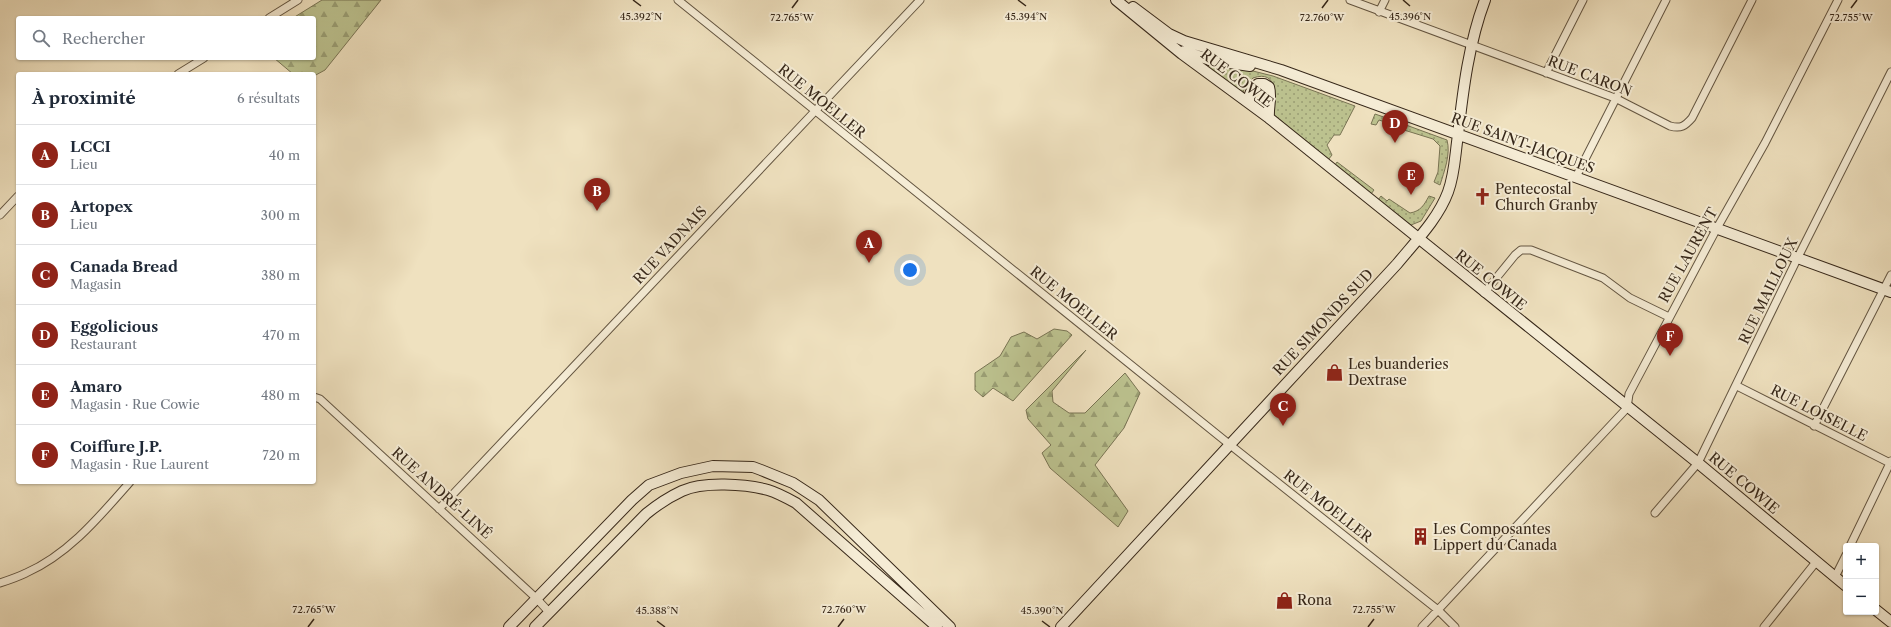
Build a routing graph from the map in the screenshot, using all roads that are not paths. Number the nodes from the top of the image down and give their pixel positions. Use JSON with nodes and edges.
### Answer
{"nodes":[{"id":1,"x":298,"y":0,"type":"edge"},
{"id":2,"x":678,"y":0,"type":"edge"},
{"id":3,"x":920,"y":0,"type":"edge"},
{"id":4,"x":1116,"y":0,"type":"edge"},
{"id":5,"x":1124,"y":0,"type":"edge"},
{"id":6,"x":1350,"y":0,"type":"edge"},
{"id":7,"x":1385,"y":0,"type":"edge"},
{"id":8,"x":1485,"y":0,"type":"edge"},
{"id":9,"x":1583,"y":0,"type":"edge"},
{"id":10,"x":1666,"y":0,"type":"edge"},
{"id":11,"x":1752,"y":0,"type":"edge"},
{"id":12,"x":1838,"y":0,"type":"edge"},
{"id":13,"x":1379,"y":12,"type":"junction"},
{"id":14,"x":272,"y":16,"type":"edge"},
{"id":15,"x":1166,"y":42,"type":"junction"},
{"id":16,"x":1472,"y":46,"type":"junction"},
{"id":17,"x":201,"y":60,"type":"edge"},
{"id":18,"x":1281,"y":70,"type":"junction"},
{"id":19,"x":181,"y":72,"type":"edge"},
{"id":20,"x":1546,"y":72,"type":"junction"},
{"id":21,"x":1891,"y":72,"type":"edge"},
{"id":22,"x":1615,"y":98,"type":"junction"},
{"id":23,"x":1249,"y":104,"type":"junction"},
{"id":24,"x":814,"y":112,"type":"junction"},
{"id":25,"x":1269,"y":118,"type":"junction"},
{"id":26,"x":1458,"y":134,"type":"junction"},
{"id":27,"x":1576,"y":178,"type":"junction"},
{"id":28,"x":16,"y":198,"type":"edge"},
{"id":29,"x":0,"y":215,"type":"edge"},
{"id":30,"x":1716,"y":228,"type":"junction"},
{"id":31,"x":1417,"y":240,"type":"junction"},
{"id":32,"x":1798,"y":257,"type":"junction"},
{"id":33,"x":1891,"y":275,"type":"edge"},
{"id":34,"x":1887,"y":290,"type":"edge"},
{"id":35,"x":1484,"y":293,"type":"junction"},
{"id":36,"x":1669,"y":317,"type":"junction"},
{"id":37,"x":1737,"y":386,"type":"junction"},
{"id":38,"x":316,"y":398,"type":"edge"},
{"id":39,"x":1627,"y":408,"type":"junction"},
{"id":40,"x":1814,"y":426,"type":"junction"},
{"id":41,"x":1229,"y":444,"type":"junction"},
{"id":42,"x":1890,"y":462,"type":"edge"},
{"id":43,"x":1698,"y":463,"type":"junction"},
{"id":44,"x":128,"y":484,"type":"edge"},
{"id":45,"x":439,"y":509,"type":"junction"},
{"id":46,"x":1655,"y":513,"type":"dead end"},
{"id":47,"x":1851,"y":543,"type":"edge"},
{"id":48,"x":1843,"y":561,"type":"edge"},
{"id":49,"x":1816,"y":562,"type":"junction"},
{"id":50,"x":1835,"y":577,"type":"junction"},
{"id":51,"x":0,"y":582,"type":"edge"},
{"id":52,"x":1843,"y":584,"type":"edge"},
{"id":53,"x":536,"y":598,"type":"junction"},
{"id":54,"x":1438,"y":610,"type":"junction"},
{"id":55,"x":549,"y":612,"type":"junction"},
{"id":56,"x":1879,"y":612,"type":"edge"},
{"id":57,"x":1891,"y":622,"type":"edge"},
{"id":58,"x":509,"y":627,"type":"edge"},
{"id":59,"x":535,"y":627,"type":"edge"},
{"id":60,"x":937,"y":627,"type":"edge"},
{"id":61,"x":950,"y":627,"type":"edge"},
{"id":62,"x":1061,"y":627,"type":"edge"},
{"id":63,"x":1422,"y":627,"type":"edge"},
{"id":64,"x":1455,"y":627,"type":"edge"},
{"id":65,"x":1764,"y":627,"type":"edge"}],
"edges":[{"from":1,"to":14,"type":"street"},
{"from":2,"to":24,"type":"street","name":"RUE MOELLER"},
{"from":3,"to":24,"type":"street","name":"RUE VADNAIS"},
{"from":4,"to":15,"type":"street","name":"RUE COWIE"},
{"from":5,"to":18,"type":"street","name":"RUE SAINT-JACQUES"},
{"from":6,"to":13,"type":"street","name":"RUE CARON"},
{"from":7,"to":13,"type":"street"},
{"from":8,"to":16,"type":"street","name":"RUE SIMONDS SUD"},
{"from":9,"to":20,"type":"street"},
{"from":10,"to":22,"type":"street"},
{"from":11,"to":22,"type":"street","name":"RUE CARON"},
{"from":12,"to":30,"type":"street","name":"RUE LAURENT"},
{"from":13,"to":16,"type":"street","name":"RUE CARON"},
{"from":15,"to":18,"type":"street","name":"RUE SAINT-JACQUES"},
{"from":15,"to":23,"type":"street","name":"RUE COWIE"},
{"from":16,"to":20,"type":"street","name":"RUE CARON"},
{"from":16,"to":26,"type":"street","name":"RUE SIMONDS SUD"},
{"from":17,"to":19,"type":"street"},
{"from":18,"to":26,"type":"street","name":"RUE SAINT-JACQUES"},
{"from":20,"to":22,"type":"street","name":"RUE CARON"},
{"from":21,"to":32,"type":"street","name":"RUE MAILLOUX"},
{"from":22,"to":27,"type":"street"},
{"from":23,"to":25,"type":"street","name":"RUE COWIE"},
{"from":23,"to":25,"type":"street"},
{"from":24,"to":41,"type":"street","name":"RUE MOELLER"},
{"from":24,"to":45,"type":"street","name":"RUE VADNAIS"},
{"from":25,"to":31,"type":"street","name":"RUE COWIE"},
{"from":26,"to":27,"type":"street","name":"RUE SAINT-JACQUES"},
{"from":26,"to":31,"type":"street","name":"RUE SIMONDS SUD"},
{"from":27,"to":30,"type":"street","name":"RUE SAINT-JACQUES"},
{"from":28,"to":29,"type":"street"},
{"from":30,"to":32,"type":"street","name":"RUE SAINT-JACQUES"},
{"from":30,"to":36,"type":"street","name":"RUE LAURENT"},
{"from":31,"to":35,"type":"street","name":"RUE COWIE"},
{"from":31,"to":41,"type":"street","name":"RUE SIMONDS SUD"},
{"from":32,"to":34,"type":"street","name":"RUE SAINT-JACQUES"},
{"from":32,"to":37,"type":"street","name":"RUE MAILLOUX"},
{"from":33,"to":34,"type":"street"},
{"from":34,"to":40,"type":"street"},
{"from":35,"to":36,"type":"street"},
{"from":35,"to":39,"type":"street","name":"RUE COWIE"},
{"from":36,"to":39,"type":"street","name":"RUE LAURENT"},
{"from":37,"to":40,"type":"street","name":"RUE LOISELLE"},
{"from":37,"to":43,"type":"street","name":"RUE MAILLOUX"},
{"from":38,"to":45,"type":"street","name":"RUE ANDRÉ-LINÉ"},
{"from":39,"to":43,"type":"street","name":"RUE COWIE"},
{"from":39,"to":54,"type":"street","name":"RUE LAURENT"},
{"from":40,"to":42,"type":"street","name":"RUE LOISELLE"},
{"from":41,"to":54,"type":"street","name":"RUE MOELLER"},
{"from":41,"to":62,"type":"street","name":"RUE SIMONDS SUD"},
{"from":42,"to":47,"type":"street"},
{"from":43,"to":46,"type":"street","name":"RUE MAILLOUX"},
{"from":43,"to":49,"type":"street","name":"RUE COWIE"},
{"from":44,"to":51,"type":"street"},
{"from":45,"to":53,"type":"street","name":"RUE ANDRÉ-LINÉ"},
{"from":48,"to":50,"type":"street"},
{"from":49,"to":50,"type":"street","name":"RUE COWIE"},
{"from":49,"to":65,"type":"street"},
{"from":50,"to":52,"type":"street","name":"RUE COWIE"},
{"from":53,"to":55,"type":"street","name":"RUE ANDRÉ-LINÉ"},
{"from":53,"to":58,"type":"street"},
{"from":53,"to":61,"type":"street"},
{"from":54,"to":63,"type":"street","name":"RUE LAURENT"},
{"from":54,"to":64,"type":"street","name":"RUE MOELLER"},
{"from":55,"to":59,"type":"street"},
{"from":55,"to":60,"type":"street"},
{"from":56,"to":57,"type":"street"}]}
